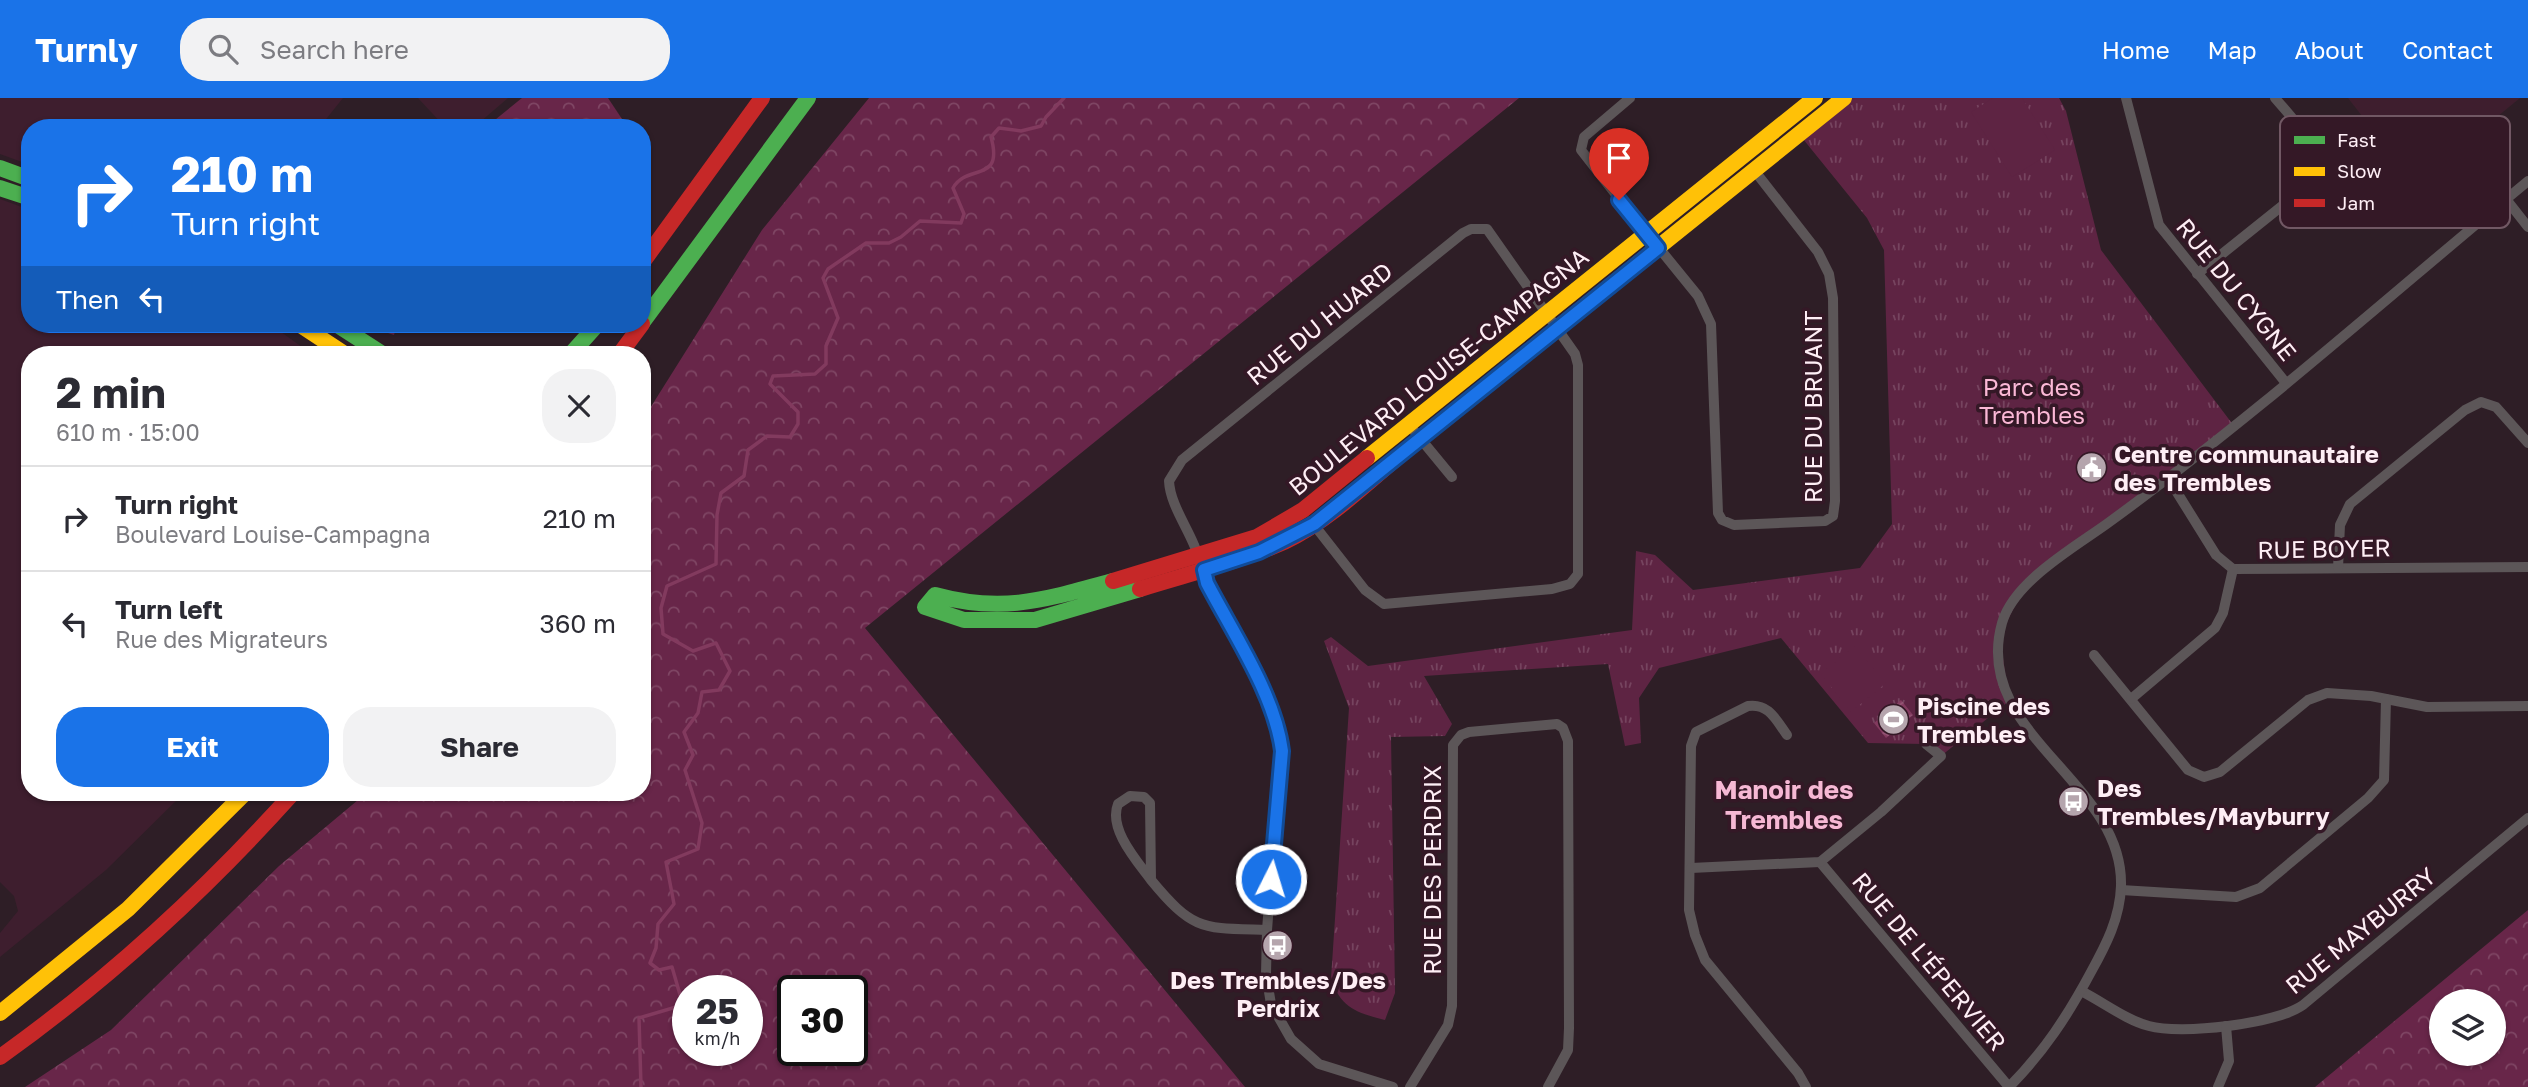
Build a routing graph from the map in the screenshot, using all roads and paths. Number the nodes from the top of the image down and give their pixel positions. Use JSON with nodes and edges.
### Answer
{"nodes":[{"id":1,"x":762,"y":98,"type":"edge"},
{"id":2,"x":808,"y":98,"type":"edge"},
{"id":3,"x":1630,"y":98,"type":"edge"},
{"id":4,"x":1815,"y":98,"type":"edge"},
{"id":5,"x":1844,"y":98,"type":"edge"},
{"id":6,"x":2126,"y":98,"type":"edge"},
{"id":7,"x":2275,"y":98,"type":"edge"},
{"id":8,"x":2289,"y":116,"type":"edge"},
{"id":9,"x":1744,"y":156,"type":"junction"},
{"id":10,"x":0,"y":168,"type":"edge"},
{"id":11,"x":1754,"y":170,"type":"junction"},
{"id":12,"x":21,"y":175,"type":"edge"},
{"id":13,"x":2528,"y":181,"type":"edge"},
{"id":14,"x":0,"y":188,"type":"edge"},
{"id":15,"x":21,"y":195,"type":"edge"},
{"id":16,"x":2510,"y":197,"type":"edge"},
{"id":17,"x":2510,"y":205,"type":"edge"},
{"id":18,"x":2280,"y":208,"type":"edge"},
{"id":19,"x":2528,"y":227,"type":"edge"},
{"id":20,"x":2472,"y":228,"type":"edge"},
{"id":21,"x":1646,"y":233,"type":"junction"},
{"id":22,"x":1658,"y":248,"type":"junction"},
{"id":23,"x":651,"y":251,"type":"edge"},
{"id":24,"x":2197,"y":274,"type":"junction"},
{"id":25,"x":651,"y":312,"type":"edge"},
{"id":26,"x":1551,"y":322,"type":"junction"},
{"id":27,"x":313,"y":333,"type":"edge"},
{"id":28,"x":350,"y":333,"type":"edge"},
{"id":29,"x":332,"y":346,"type":"edge"},
{"id":30,"x":370,"y":346,"type":"edge"},
{"id":31,"x":2286,"y":383,"type":"junction"},
{"id":32,"x":1410,"y":425,"type":"junction"},
{"id":33,"x":1421,"y":439,"type":"junction"},
{"id":34,"x":2528,"y":443,"type":"edge"},
{"id":35,"x":1452,"y":477,"type":"dead end"},
{"id":36,"x":2168,"y":478,"type":"junction"},
{"id":37,"x":1303,"y":510,"type":"junction"},
{"id":38,"x":1314,"y":524,"type":"junction"},
{"id":39,"x":1201,"y":563,"type":"junction"},
{"id":40,"x":2338,"y":568,"type":"junction"},
{"id":41,"x":2528,"y":568,"type":"edge"},
{"id":42,"x":2233,"y":569,"type":"junction"},
{"id":43,"x":2094,"y":655,"type":"dead end"},
{"id":44,"x":2131,"y":699,"type":"junction"},
{"id":45,"x":2386,"y":699,"type":"junction"},
{"id":46,"x":2528,"y":706,"type":"edge"},
{"id":47,"x":1787,"y":735,"type":"dead end"},
{"id":48,"x":1926,"y":744,"type":"dead end"},
{"id":49,"x":238,"y":801,"type":"edge"},
{"id":50,"x":286,"y":801,"type":"edge"},
{"id":51,"x":2528,"y":818,"type":"edge"},
{"id":52,"x":1820,"y":862,"type":"junction"},
{"id":53,"x":1691,"y":869,"type":"junction"},
{"id":54,"x":1151,"y":880,"type":"junction"},
{"id":55,"x":2121,"y":890,"type":"junction"},
{"id":56,"x":1267,"y":930,"type":"junction"},
{"id":57,"x":2081,"y":991,"type":"junction"},
{"id":58,"x":0,"y":1013,"type":"edge"},
{"id":59,"x":2227,"y":1026,"type":"junction"},
{"id":60,"x":0,"y":1057,"type":"edge"},
{"id":61,"x":1393,"y":1087,"type":"edge"},
{"id":62,"x":1410,"y":1087,"type":"edge"},
{"id":63,"x":1548,"y":1087,"type":"edge"},
{"id":64,"x":1806,"y":1087,"type":"edge"},
{"id":65,"x":2009,"y":1087,"type":"edge"},
{"id":66,"x":2218,"y":1087,"type":"edge"}],
"edges":[{"from":1,"to":23,"type":"main road"},
{"from":2,"to":25,"type":"main road"},
{"from":3,"to":21,"type":"street"},
{"from":4,"to":9,"type":"main road","name":"BOULEVARD LOUISE-CAMPAGNA"},
{"from":5,"to":11,"type":"main road","name":"BOULEVARD LOUISE-CAMPAGNA"},
{"from":6,"to":24,"type":"street","name":"RUE DU CYGNE"},
{"from":7,"to":8,"type":"street"},
{"from":9,"to":11,"type":"main road"},
{"from":9,"to":21,"type":"main road","name":"BOULEVARD LOUISE-CAMPAGNA"},
{"from":10,"to":12,"type":"main road"},
{"from":11,"to":22,"type":"main road","name":"BOULEVARD LOUISE-CAMPAGNA"},
{"from":11,"to":22,"type":"street","name":"RUE DU BRUANT"},
{"from":13,"to":16,"type":"street"},
{"from":14,"to":15,"type":"main road"},
{"from":17,"to":19,"type":"street"},
{"from":18,"to":24,"type":"street"},
{"from":20,"to":31,"type":"street"},
{"from":21,"to":22,"type":"main road"},
{"from":21,"to":26,"type":"main road","name":"BOULEVARD LOUISE-CAMPAGNA"},
{"from":22,"to":26,"type":"main road","name":"BOULEVARD LOUISE-CAMPAGNA"},
{"from":24,"to":31,"type":"street","name":"RUE DU CYGNE"},
{"from":26,"to":32,"type":"main road","name":"BOULEVARD LOUISE-CAMPAGNA"},
{"from":26,"to":33,"type":"main road","name":"BOULEVARD LOUISE-CAMPAGNA"},
{"from":26,"to":38,"type":"street"},
{"from":26,"to":39,"type":"street","name":"RUE DU HUARD"},
{"from":27,"to":29,"type":"main road"},
{"from":28,"to":30,"type":"main road"},
{"from":31,"to":36,"type":"street"},
{"from":32,"to":33,"type":"street"},
{"from":32,"to":37,"type":"main road","name":"BOULEVARD LOUISE-CAMPAGNA"},
{"from":33,"to":35,"type":"street"},
{"from":33,"to":38,"type":"main road","name":"BOULEVARD LOUISE-CAMPAGNA"},
{"from":34,"to":40,"type":"street"},
{"from":36,"to":42,"type":"street","name":"RUE BOYER"},
{"from":36,"to":55,"type":"street"},
{"from":37,"to":38,"type":"street"},
{"from":37,"to":39,"type":"main road","name":"BOULEVARD LOUISE-CAMPAGNA"},
{"from":38,"to":39,"type":"main road","name":"BOULEVARD LOUISE-CAMPAGNA"},
{"from":39,"to":39,"type":"main road","name":"BOULEVARD LOUISE-CAMPAGNA"},
{"from":39,"to":56,"type":"street"},
{"from":40,"to":41,"type":"street","name":"RUE BOYER"},
{"from":40,"to":42,"type":"street","name":"RUE BOYER"},
{"from":42,"to":44,"type":"street"},
{"from":43,"to":44,"type":"street"},
{"from":44,"to":45,"type":"street"},
{"from":45,"to":46,"type":"street"},
{"from":45,"to":55,"type":"street"},
{"from":47,"to":53,"type":"street"},
{"from":48,"to":52,"type":"street"},
{"from":49,"to":58,"type":"main road"},
{"from":50,"to":60,"type":"main road"},
{"from":51,"to":59,"type":"street","name":"RUE MAYBURRY"},
{"from":52,"to":53,"type":"street"},
{"from":52,"to":65,"type":"street","name":"RUE DE L'ÉPERVIER"},
{"from":53,"to":64,"type":"street"},
{"from":54,"to":54,"type":"street"},
{"from":54,"to":56,"type":"street"},
{"from":55,"to":57,"type":"street"},
{"from":56,"to":61,"type":"street"},
{"from":57,"to":59,"type":"street","name":"RUE MAYBURRY"},
{"from":57,"to":65,"type":"street"},
{"from":59,"to":66,"type":"street"},
{"from":62,"to":63,"type":"street","name":"RUE DES PERDRIX"}]}
